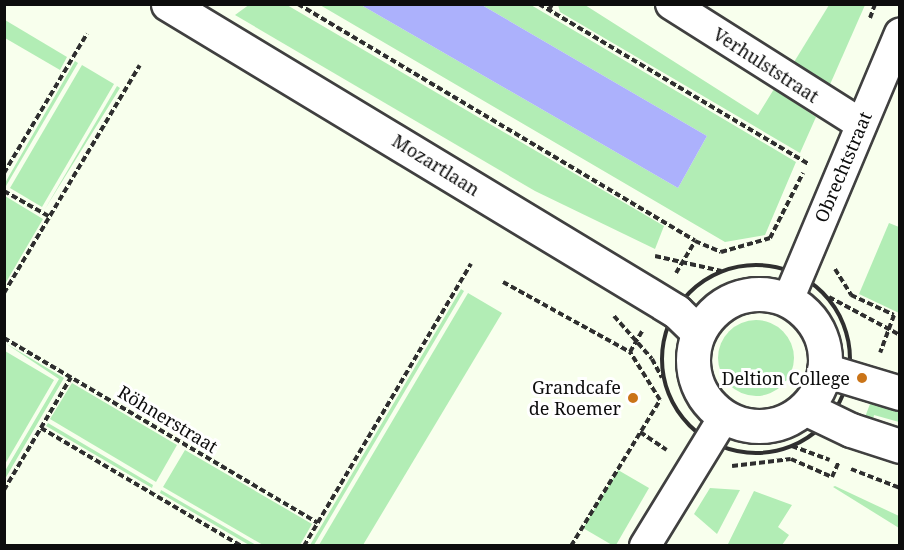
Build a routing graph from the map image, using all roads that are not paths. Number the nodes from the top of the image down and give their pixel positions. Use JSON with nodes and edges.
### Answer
{"nodes":[{"id":1,"x":168,"y":4,"type":"edge"},
{"id":2,"x":671,"y":4,"type":"edge"},
{"id":3,"x":900,"y":34,"type":"edge"},
{"id":4,"x":861,"y":124,"type":"junction"},
{"id":5,"x":793,"y":287,"type":"junction"},
{"id":6,"x":678,"y":315,"type":"junction"},
{"id":7,"x":837,"y":372,"type":"junction"},
{"id":8,"x":900,"y":393,"type":"edge"},
{"id":9,"x":816,"y":414,"type":"junction"},
{"id":10,"x":717,"y":429,"type":"junction"},
{"id":11,"x":900,"y":446,"type":"edge"},
{"id":12,"x":645,"y":546,"type":"edge"}],
"edges":[{"from":1,"to":6,"type":"street","name":"Mozartlaan"},
{"from":2,"to":4,"type":"street","name":"Verhulststraat"},
{"from":3,"to":4,"type":"street","name":"Obrechtstraat"},
{"from":4,"to":5,"type":"street","name":"Obrechtstraat"},
{"from":5,"to":6,"type":"street"},
{"from":5,"to":7,"type":"street"},
{"from":6,"to":10,"type":"street"},
{"from":7,"to":8,"type":"street"},
{"from":7,"to":9,"type":"street"},
{"from":9,"to":10,"type":"street"},
{"from":9,"to":11,"type":"street"},
{"from":10,"to":12,"type":"street"}]}
